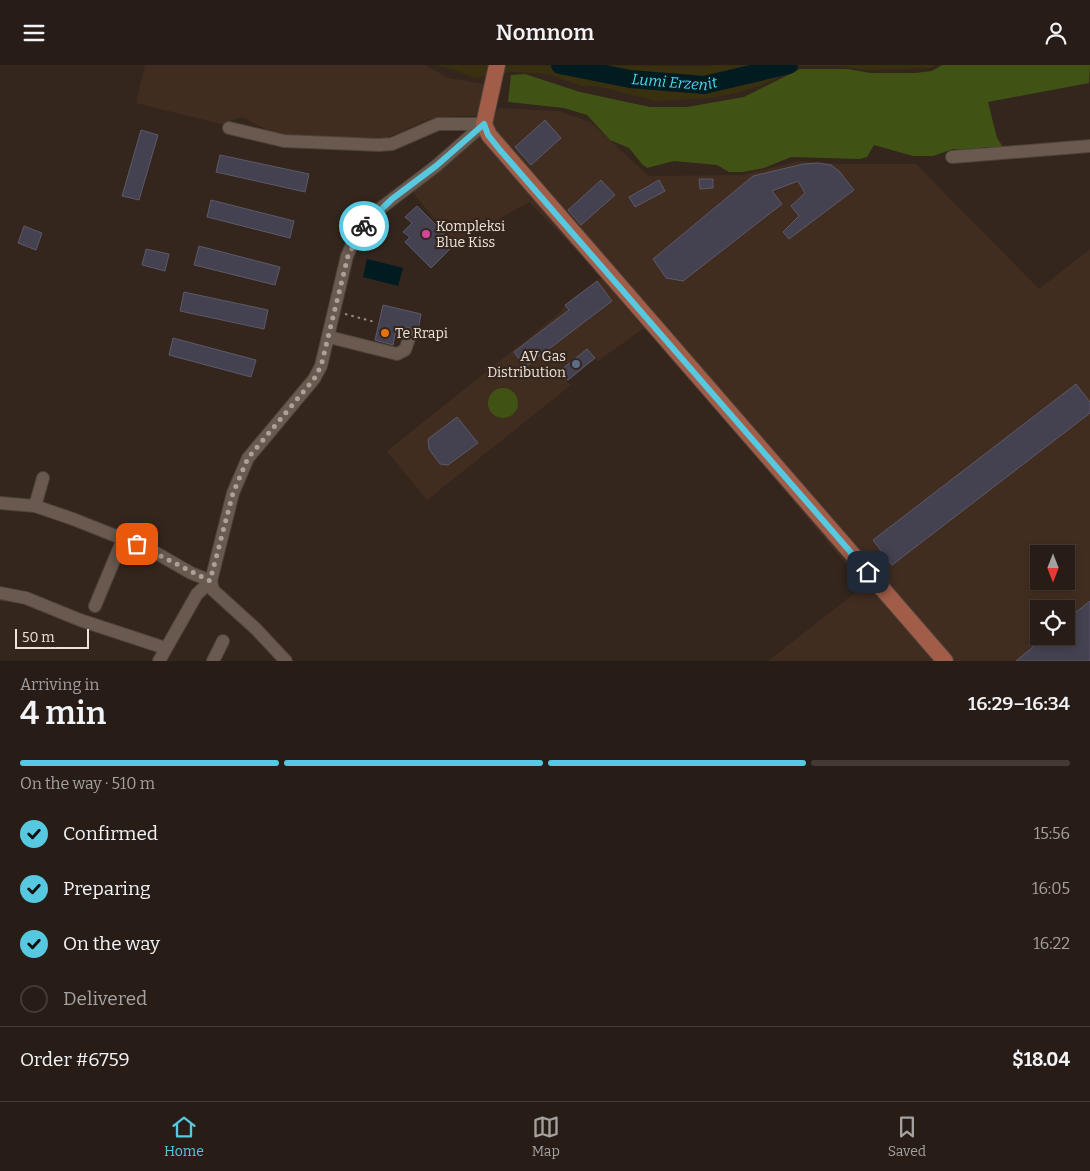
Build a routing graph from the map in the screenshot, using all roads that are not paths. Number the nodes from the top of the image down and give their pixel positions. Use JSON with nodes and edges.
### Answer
{"nodes":[{"id":1,"x":497,"y":65,"type":"edge"},
{"id":2,"x":484,"y":124,"type":"junction"},
{"id":3,"x":229,"y":128,"type":"dead end"},
{"id":4,"x":1090,"y":146,"type":"edge"},
{"id":5,"x":952,"y":157,"type":"dead end"},
{"id":6,"x":410,"y":336,"type":"dead end"},
{"id":7,"x":329,"y":337,"type":"junction"},
{"id":8,"x":43,"y":478,"type":"dead end"},
{"id":9,"x":0,"y":503,"type":"edge"},
{"id":10,"x":35,"y":506,"type":"junction"},
{"id":11,"x":123,"y":539,"type":"junction"},
{"id":12,"x":210,"y":581,"type":"junction"},
{"id":13,"x":0,"y":593,"type":"edge"},
{"id":14,"x":95,"y":605,"type":"dead end"},
{"id":15,"x":223,"y":641,"type":"dead end"},
{"id":16,"x":165,"y":649,"type":"junction"},
{"id":17,"x":159,"y":661,"type":"edge"},
{"id":18,"x":212,"y":661,"type":"edge"},
{"id":19,"x":286,"y":661,"type":"edge"},
{"id":20,"x":944,"y":661,"type":"edge"}],
"edges":[{"from":1,"to":2,"type":"main road"},
{"from":2,"to":3,"type":"street"},
{"from":2,"to":7,"type":"street"},
{"from":2,"to":20,"type":"main road"},
{"from":4,"to":5,"type":"street"},
{"from":6,"to":7,"type":"street"},
{"from":7,"to":12,"type":"street"},
{"from":8,"to":10,"type":"street"},
{"from":9,"to":10,"type":"street"},
{"from":10,"to":11,"type":"street"},
{"from":11,"to":12,"type":"street"},
{"from":11,"to":14,"type":"street"},
{"from":12,"to":16,"type":"street"},
{"from":12,"to":19,"type":"street"},
{"from":13,"to":16,"type":"street"},
{"from":15,"to":18,"type":"street"},
{"from":16,"to":17,"type":"street"}]}
